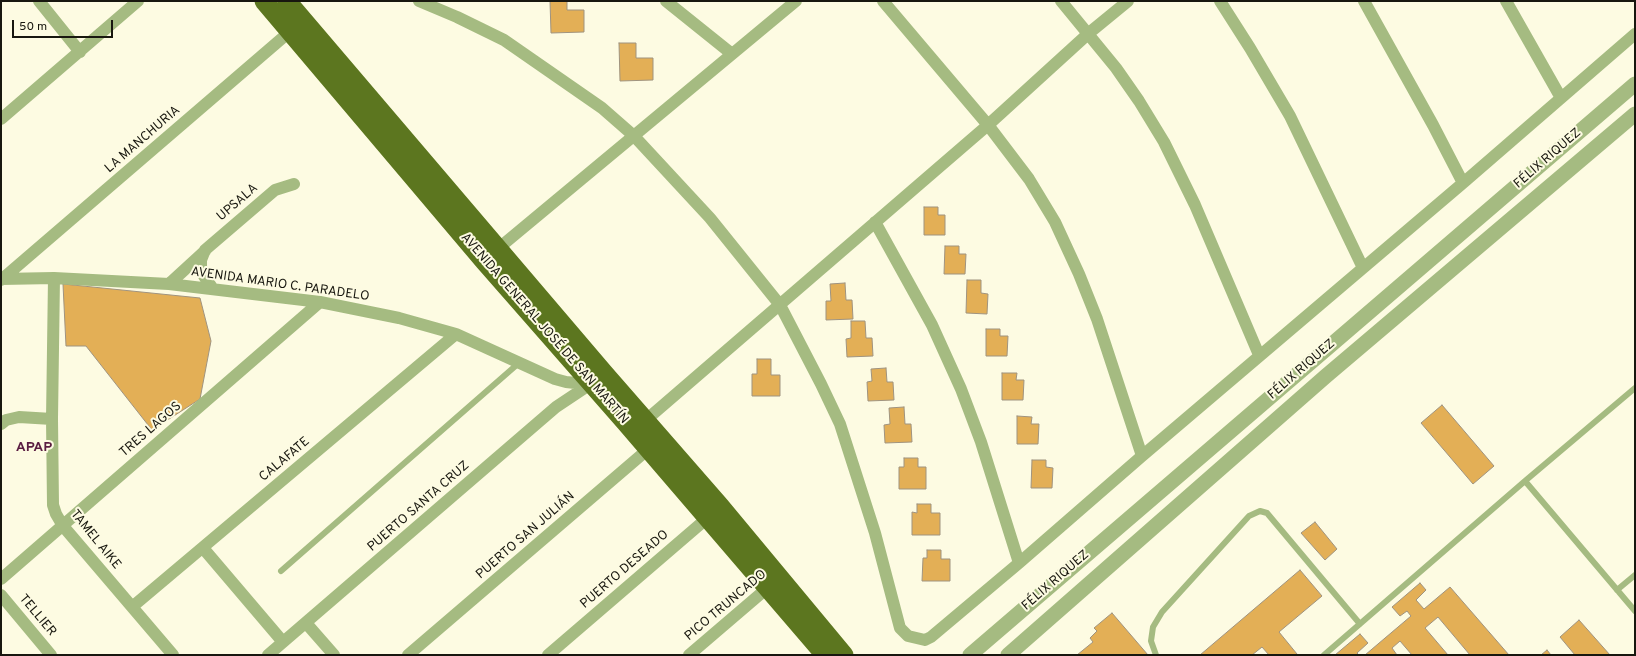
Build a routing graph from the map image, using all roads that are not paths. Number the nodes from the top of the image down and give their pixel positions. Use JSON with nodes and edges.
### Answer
{"nodes":[{"id":1,"x":39,"y":1,"type":"edge"},
{"id":2,"x":138,"y":1,"type":"edge"},
{"id":3,"x":264,"y":1,"type":"edge"},
{"id":4,"x":287,"y":1,"type":"edge"},
{"id":5,"x":419,"y":1,"type":"edge"},
{"id":6,"x":666,"y":1,"type":"edge"},
{"id":7,"x":796,"y":1,"type":"edge"},
{"id":8,"x":883,"y":1,"type":"edge"},
{"id":9,"x":1061,"y":1,"type":"edge"},
{"id":10,"x":1128,"y":1,"type":"edge"},
{"id":11,"x":1220,"y":1,"type":"edge"},
{"id":12,"x":1364,"y":1,"type":"edge"},
{"id":13,"x":1506,"y":1,"type":"edge"},
{"id":14,"x":296,"y":27,"type":"junction"},
{"id":15,"x":1089,"y":33,"type":"junction"},
{"id":16,"x":1635,"y":34,"type":"edge"},
{"id":17,"x":80,"y":52,"type":"junction"},
{"id":18,"x":732,"y":54,"type":"junction"},
{"id":19,"x":1635,"y":84,"type":"edge"},
{"id":20,"x":1560,"y":98,"type":"junction"},
{"id":21,"x":1635,"y":114,"type":"edge"},
{"id":22,"x":1,"y":119,"type":"edge"},
{"id":23,"x":988,"y":125,"type":"junction"},
{"id":24,"x":634,"y":136,"type":"junction"},
{"id":25,"x":1463,"y":183,"type":"junction"},
{"id":26,"x":294,"y":184,"type":"dead end"},
{"id":27,"x":874,"y":222,"type":"junction"},
{"id":28,"x":498,"y":249,"type":"junction"},
{"id":29,"x":205,"y":250,"type":"junction"},
{"id":30,"x":484,"y":261,"type":"junction"},
{"id":31,"x":1362,"y":268,"type":"junction"},
{"id":32,"x":54,"y":278,"type":"junction"},
{"id":33,"x":2,"y":279,"type":"edge"},
{"id":34,"x":169,"y":284,"type":"junction"},
{"id":35,"x":213,"y":289,"type":"junction"},
{"id":36,"x":320,"y":302,"type":"junction"},
{"id":37,"x":780,"y":305,"type":"junction"},
{"id":38,"x":456,"y":334,"type":"junction"},
{"id":39,"x":1259,"y":356,"type":"junction"},
{"id":40,"x":520,"y":362,"type":"junction"},
{"id":41,"x":597,"y":378,"type":"junction"},
{"id":42,"x":1635,"y":388,"type":"edge"},
{"id":43,"x":52,"y":419,"type":"junction"},
{"id":44,"x":646,"y":420,"type":"junction"},
{"id":45,"x":1,"y":424,"type":"edge"},
{"id":46,"x":655,"y":444,"type":"junction"},
{"id":47,"x":1142,"y":456,"type":"junction"},
{"id":48,"x":1525,"y":481,"type":"junction"},
{"id":49,"x":714,"y":512,"type":"junction"},
{"id":50,"x":63,"y":526,"type":"junction"},
{"id":51,"x":203,"y":548,"type":"junction"},
{"id":52,"x":1019,"y":563,"type":"junction"},
{"id":53,"x":281,"y":571,"type":"dead end"},
{"id":54,"x":1635,"y":575,"type":"edge"},
{"id":55,"x":1,"y":580,"type":"edge"},
{"id":56,"x":774,"y":583,"type":"junction"},
{"id":57,"x":1617,"y":590,"type":"junction"},
{"id":58,"x":1,"y":595,"type":"edge"},
{"id":59,"x":132,"y":607,"type":"junction"},
{"id":60,"x":1635,"y":611,"type":"edge"},
{"id":61,"x":306,"y":623,"type":"junction"},
{"id":62,"x":1360,"y":624,"type":"junction"},
{"id":63,"x":283,"y":642,"type":"junction"},
{"id":64,"x":51,"y":655,"type":"edge"},
{"id":65,"x":173,"y":655,"type":"edge"},
{"id":66,"x":268,"y":655,"type":"edge"},
{"id":67,"x":334,"y":655,"type":"edge"},
{"id":68,"x":408,"y":655,"type":"edge"},
{"id":69,"x":548,"y":655,"type":"edge"},
{"id":70,"x":689,"y":655,"type":"edge"},
{"id":71,"x":825,"y":655,"type":"edge"},
{"id":72,"x":844,"y":655,"type":"edge"},
{"id":73,"x":970,"y":655,"type":"edge"},
{"id":74,"x":1008,"y":655,"type":"edge"},
{"id":75,"x":1156,"y":655,"type":"edge"},
{"id":76,"x":1324,"y":655,"type":"edge"}],
"edges":[{"from":1,"to":17,"type":"street"},
{"from":2,"to":17,"type":"street"},
{"from":3,"to":14,"type":"highway","name":"AVENIDA GENERAL JOSÉ DE SAN MARTÍN"},
{"from":4,"to":14,"type":"highway","name":"AVENIDA GENERAL JOSÉ DE SAN MARTÍN"},
{"from":5,"to":24,"type":"street"},
{"from":6,"to":18,"type":"street"},
{"from":7,"to":18,"type":"street"},
{"from":8,"to":23,"type":"street"},
{"from":9,"to":15,"type":"street"},
{"from":10,"to":15,"type":"street"},
{"from":11,"to":31,"type":"street"},
{"from":12,"to":25,"type":"street"},
{"from":13,"to":20,"type":"street"},
{"from":14,"to":28,"type":"highway","name":"AVENIDA GENERAL JOSÉ DE SAN MARTÍN"},
{"from":14,"to":30,"type":"highway","name":"AVENIDA GENERAL JOSÉ DE SAN MARTÍN"},
{"from":14,"to":33,"type":"street","name":"LA MANCHURIA"},
{"from":15,"to":23,"type":"street"},
{"from":15,"to":39,"type":"street"},
{"from":16,"to":20,"type":"street"},
{"from":17,"to":22,"type":"street"},
{"from":18,"to":24,"type":"street"},
{"from":19,"to":73,"type":"street","name":"FÉLIX RIQUEZ"},
{"from":20,"to":25,"type":"street"},
{"from":21,"to":74,"type":"street","name":"FÉLIX RIQUEZ"},
{"from":23,"to":27,"type":"street"},
{"from":23,"to":47,"type":"street"},
{"from":24,"to":28,"type":"street"},
{"from":24,"to":37,"type":"street"},
{"from":25,"to":31,"type":"street"},
{"from":26,"to":29,"type":"street","name":"UPSALA"},
{"from":27,"to":37,"type":"street"},
{"from":27,"to":52,"type":"street"},
{"from":28,"to":30,"type":"street"},
{"from":28,"to":41,"type":"highway","name":"AVENIDA GENERAL JOSÉ DE SAN MARTÍN"},
{"from":29,"to":34,"type":"street","name":"UPSALA"},
{"from":29,"to":35,"type":"street"},
{"from":30,"to":41,"type":"highway","name":"AVENIDA GENERAL JOSÉ DE SAN MARTÍN"},
{"from":31,"to":39,"type":"street"},
{"from":32,"to":33,"type":"street","name":"AVENIDA MARIO C. PARADELO"},
{"from":32,"to":34,"type":"street","name":"AVENIDA MARIO C. PARADELO"},
{"from":32,"to":43,"type":"street","name":"TAMEL AIKE"},
{"from":34,"to":35,"type":"street","name":"AVENIDA MARIO C. PARADELO"},
{"from":35,"to":36,"type":"street","name":"AVENIDA MARIO C. PARADELO"},
{"from":36,"to":38,"type":"street","name":"AVENIDA MARIO C. PARADELO"},
{"from":36,"to":50,"type":"street","name":"TRES LAGOS"},
{"from":37,"to":44,"type":"street"},
{"from":37,"to":52,"type":"street"},
{"from":38,"to":40,"type":"street","name":"AVENIDA MARIO C. PARADELO"},
{"from":38,"to":51,"type":"street","name":"CALAFATE"},
{"from":39,"to":47,"type":"street"},
{"from":40,"to":41,"type":"street","name":"AVENIDA MARIO C. PARADELO"},
{"from":40,"to":53,"type":"lane"},
{"from":41,"to":44,"type":"highway","name":"AVENIDA GENERAL JOSÉ DE SAN MARTÍN"},
{"from":41,"to":46,"type":"highway","name":"AVENIDA GENERAL JOSÉ DE SAN MARTÍN"},
{"from":41,"to":61,"type":"street","name":"PUERTO SANTA CRUZ"},
{"from":42,"to":48,"type":"lane"},
{"from":43,"to":45,"type":"street"},
{"from":43,"to":50,"type":"street","name":"TAMEL AIKE"},
{"from":44,"to":46,"type":"highway","name":"AVENIDA GENERAL JOSÉ DE SAN MARTÍN"},
{"from":46,"to":49,"type":"highway","name":"AVENIDA GENERAL JOSÉ DE SAN MARTÍN"},
{"from":46,"to":68,"type":"street","name":"PUERTO SAN JULIÁN"},
{"from":47,"to":52,"type":"street"},
{"from":48,"to":57,"type":"lane"},
{"from":48,"to":62,"type":"lane"},
{"from":49,"to":56,"type":"highway","name":"AVENIDA GENERAL JOSÉ DE SAN MARTÍN"},
{"from":49,"to":69,"type":"street","name":"PUERTO DESEADO"},
{"from":50,"to":55,"type":"street","name":"TRES LAGOS"},
{"from":50,"to":59,"type":"street","name":"TAMEL AIKE"},
{"from":51,"to":59,"type":"street","name":"CALAFATE"},
{"from":51,"to":63,"type":"street"},
{"from":54,"to":57,"type":"lane"},
{"from":56,"to":70,"type":"street","name":"PICO TRUNCADO"},
{"from":56,"to":71,"type":"highway","name":"AVENIDA GENERAL JOSÉ DE SAN MARTÍN"},
{"from":56,"to":72,"type":"highway","name":"AVENIDA GENERAL JOSÉ DE SAN MARTÍN"},
{"from":57,"to":60,"type":"lane"},
{"from":58,"to":64,"type":"street","name":"TELLIER"},
{"from":59,"to":65,"type":"street","name":"TAMEL AIKE"},
{"from":61,"to":63,"type":"street","name":"PUERTO SANTA CRUZ"},
{"from":61,"to":67,"type":"street"},
{"from":62,"to":75,"type":"lane"},
{"from":62,"to":76,"type":"lane"},
{"from":63,"to":66,"type":"street","name":"PUERTO SANTA CRUZ"}]}
